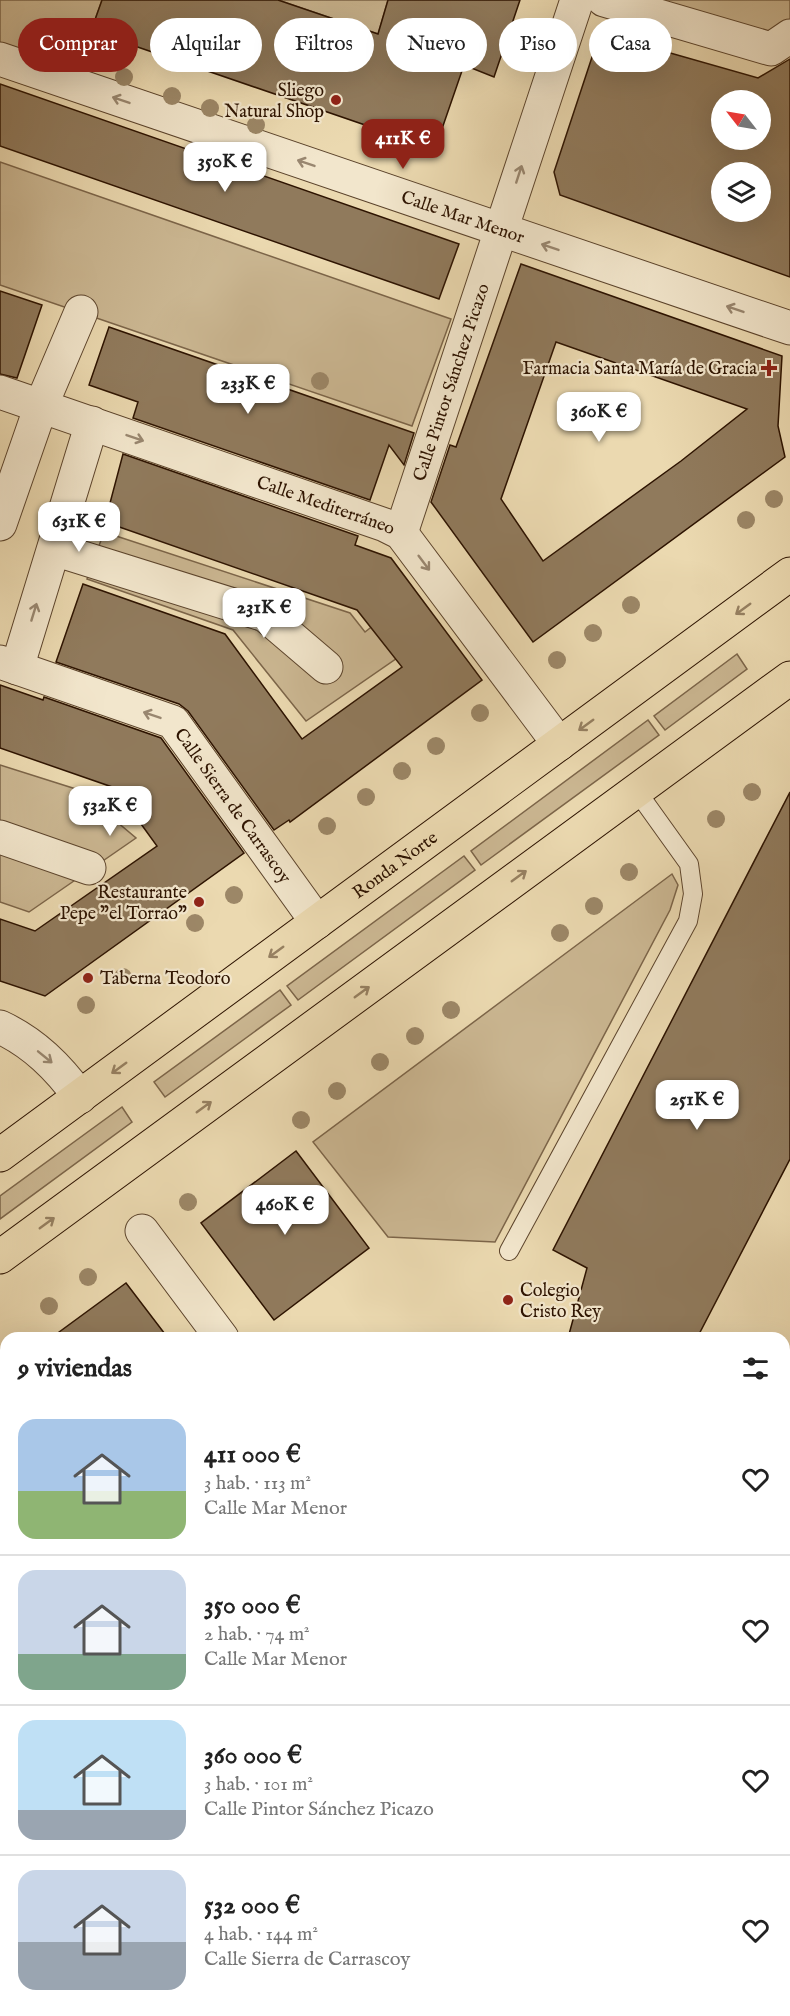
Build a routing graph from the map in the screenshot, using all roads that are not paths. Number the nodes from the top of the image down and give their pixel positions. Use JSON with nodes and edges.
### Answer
{"nodes":[{"id":1,"x":578,"y":0,"type":"edge"},
{"id":2,"x":604,"y":0,"type":"edge"},
{"id":3,"x":790,"y":36,"type":"edge"},
{"id":4,"x":0,"y":59,"type":"edge"},
{"id":5,"x":501,"y":230,"type":"junction"},
{"id":6,"x":81,"y":312,"type":"dead end"},
{"id":7,"x":790,"y":328,"type":"edge"},
{"id":8,"x":0,"y":392,"type":"edge"},
{"id":9,"x":41,"y":406,"type":"junction"},
{"id":10,"x":92,"y":423,"type":"junction"},
{"id":11,"x":0,"y":524,"type":"edge"},
{"id":12,"x":401,"y":533,"type":"junction"},
{"id":13,"x":54,"y":549,"type":"junction"},
{"id":14,"x":790,"y":574,"type":"edge"},
{"id":15,"x":8,"y":665,"type":"edge"},
{"id":16,"x":326,"y":667,"type":"dead end"},
{"id":17,"x":790,"y":678,"type":"edge"},
{"id":18,"x":559,"y":744,"type":"junction"},
{"id":19,"x":636,"y":790,"type":"junction"},
{"id":20,"x":0,"y":837,"type":"edge"},
{"id":21,"x":89,"y":868,"type":"dead end"},
{"id":22,"x":317,"y":922,"type":"junction"},
{"id":23,"x":0,"y":1027,"type":"edge"},
{"id":24,"x":80,"y":1097,"type":"junction"},
{"id":25,"x":0,"y":1155,"type":"edge"},
{"id":26,"x":142,"y":1232,"type":"dead end"},
{"id":27,"x":509,"y":1251,"type":"dead end"},
{"id":28,"x":0,"y":1257,"type":"edge"},
{"id":29,"x":217,"y":1332,"type":"edge"}],
"edges":[{"from":5,"to":1,"type":"street","name":"Calle Pintor Sánchez Picazo","one_way":true},
{"from":2,"to":3,"type":"street"},
{"from":5,"to":4,"type":"street","name":"Calle Mar Menor","one_way":true},
{"from":7,"to":5,"type":"street","name":"Calle Mar Menor","one_way":true},
{"from":5,"to":12,"type":"street","name":"Calle Pintor Sánchez Picazo"},
{"from":6,"to":9,"type":"street"},
{"from":8,"to":9,"type":"street","name":"Calle Mediterráneo"},
{"from":9,"to":10,"type":"street","name":"Calle Mediterráneo"},
{"from":9,"to":11,"type":"street"},
{"from":10,"to":12,"type":"street","name":"Calle Mediterráneo","one_way":true},
{"from":10,"to":13,"type":"street"},
{"from":12,"to":18,"type":"street","name":"Calle Mediterráneo","one_way":true},
{"from":15,"to":13,"type":"street","one_way":true},
{"from":13,"to":16,"type":"street"},
{"from":14,"to":18,"type":"main road","name":"Ronda Norte","one_way":true},
{"from":22,"to":15,"type":"street","name":"Calle Sierra de Carrascoy","one_way":true},
{"from":17,"to":19,"type":"main road"},
{"from":18,"to":22,"type":"main road","name":"Ronda Norte"},
{"from":19,"to":27,"type":"lane"},
{"from":28,"to":19,"type":"main road","one_way":true},
{"from":20,"to":21,"type":"street"},
{"from":22,"to":24,"type":"main road","name":"Ronda Norte","one_way":true},
{"from":23,"to":24,"type":"street","one_way":true},
{"from":24,"to":25,"type":"main road","name":"Ronda Norte"},
{"from":26,"to":29,"type":"street"}]}
